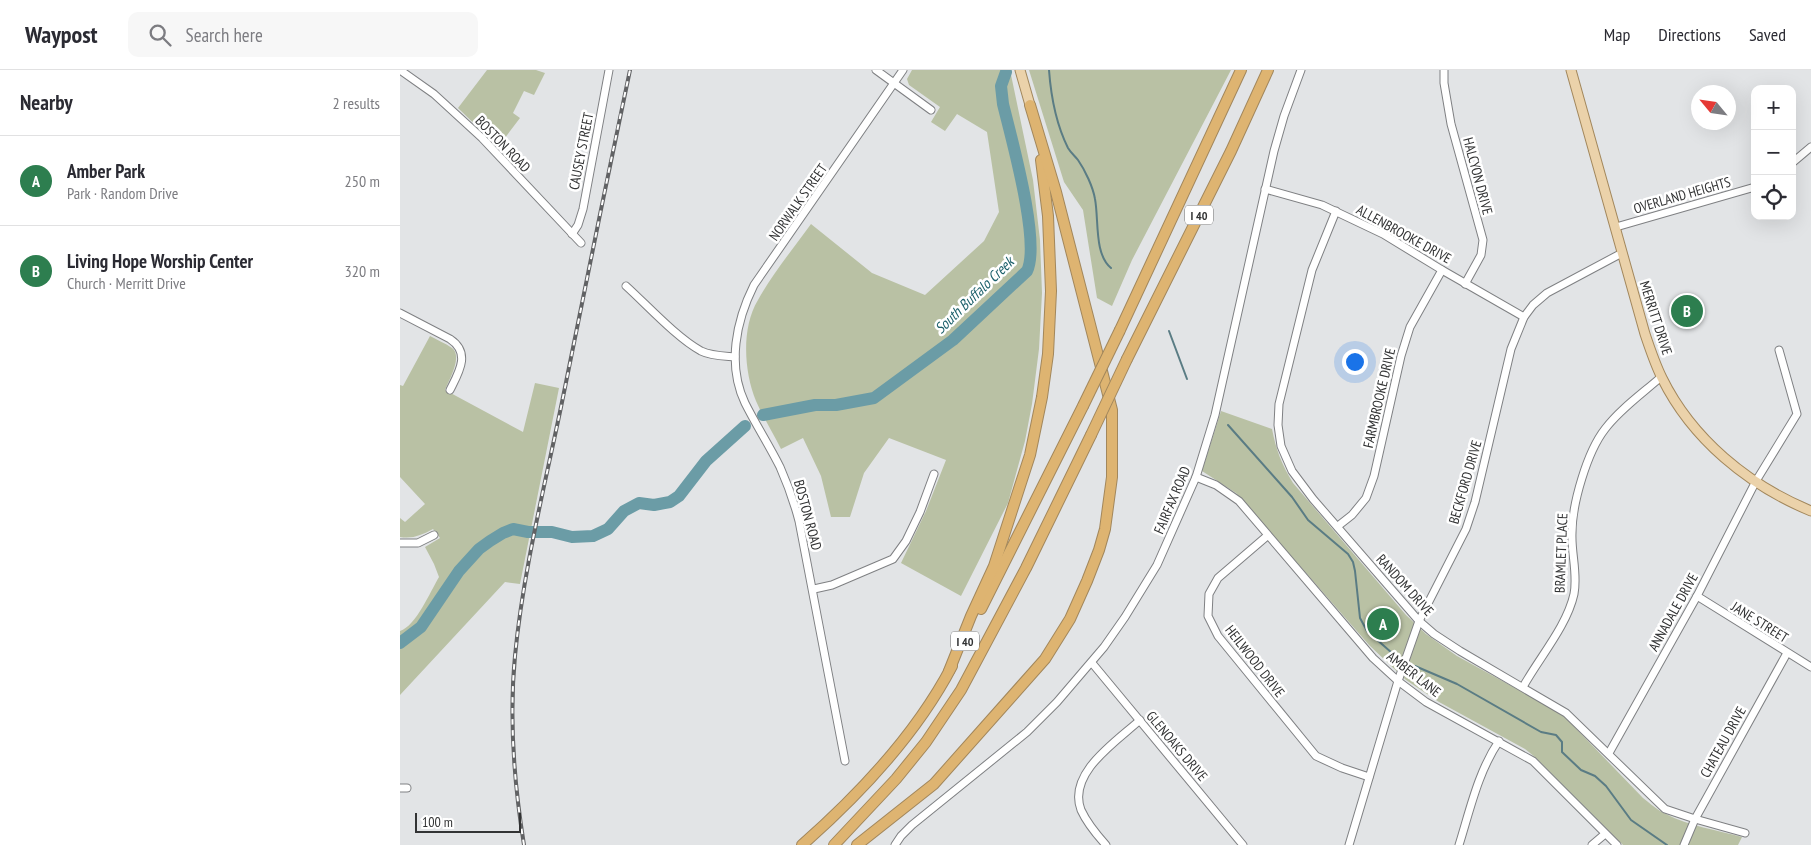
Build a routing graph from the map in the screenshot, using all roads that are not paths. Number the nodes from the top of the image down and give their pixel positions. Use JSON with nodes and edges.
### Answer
{"nodes":[{"id":1,"x":400,"y":70,"type":"edge"},
{"id":2,"x":609,"y":70,"type":"edge"},
{"id":3,"x":876,"y":70,"type":"edge"},
{"id":4,"x":903,"y":70,"type":"edge"},
{"id":5,"x":1020,"y":70,"type":"edge"},
{"id":6,"x":1241,"y":70,"type":"edge"},
{"id":7,"x":1268,"y":70,"type":"edge"},
{"id":8,"x":1301,"y":70,"type":"edge"},
{"id":9,"x":1444,"y":70,"type":"edge"},
{"id":10,"x":1571,"y":70,"type":"edge"},
{"id":11,"x":896,"y":83,"type":"junction"},
{"id":12,"x":1030,"y":105,"type":"junction"},
{"id":13,"x":932,"y":110,"type":"dead end"},
{"id":14,"x":1811,"y":147,"type":"edge"},
{"id":15,"x":1796,"y":160,"type":"edge"},
{"id":16,"x":1751,"y":188,"type":"edge"},
{"id":17,"x":1264,"y":189,"type":"junction"},
{"id":18,"x":1336,"y":211,"type":"junction"},
{"id":19,"x":1616,"y":227,"type":"junction"},
{"id":20,"x":572,"y":234,"type":"junction"},
{"id":21,"x":581,"y":243,"type":"dead end"},
{"id":22,"x":1622,"y":253,"type":"junction"},
{"id":23,"x":1442,"y":270,"type":"junction"},
{"id":24,"x":1465,"y":284,"type":"junction"},
{"id":25,"x":626,"y":286,"type":"dead end"},
{"id":26,"x":400,"y":313,"type":"edge"},
{"id":27,"x":1524,"y":317,"type":"junction"},
{"id":28,"x":1779,"y":350,"type":"dead end"},
{"id":29,"x":735,"y":357,"type":"junction"},
{"id":30,"x":1661,"y":377,"type":"junction"},
{"id":31,"x":450,"y":390,"type":"dead end"},
{"id":32,"x":934,"y":474,"type":"dead end"},
{"id":33,"x":1196,"y":476,"type":"junction"},
{"id":34,"x":1756,"y":481,"type":"junction"},
{"id":35,"x":1811,"y":511,"type":"edge"},
{"id":36,"x":1338,"y":526,"type":"junction"},
{"id":37,"x":434,"y":535,"type":"dead end"},
{"id":38,"x":1267,"y":536,"type":"junction"},
{"id":39,"x":400,"y":543,"type":"edge"},
{"id":40,"x":814,"y":589,"type":"junction"},
{"id":41,"x":1697,"y":596,"type":"junction"},
{"id":42,"x":1419,"y":621,"type":"junction"},
{"id":43,"x":1787,"y":654,"type":"junction"},
{"id":44,"x":1092,"y":663,"type":"junction"},
{"id":45,"x":1811,"y":667,"type":"edge"},
{"id":46,"x":949,"y":671,"type":"junction"},
{"id":47,"x":1398,"y":681,"type":"junction"},
{"id":48,"x":1523,"y":687,"type":"junction"},
{"id":49,"x":1140,"y":720,"type":"junction"},
{"id":50,"x":1499,"y":741,"type":"junction"},
{"id":51,"x":1609,"y":753,"type":"junction"},
{"id":52,"x":845,"y":761,"type":"dead end"},
{"id":53,"x":1370,"y":777,"type":"junction"},
{"id":54,"x":1695,"y":819,"type":"junction"},
{"id":55,"x":1745,"y":833,"type":"dead end"},
{"id":56,"x":1604,"y":834,"type":"junction"},
{"id":57,"x":802,"y":845,"type":"edge"},
{"id":58,"x":834,"y":845,"type":"edge"},
{"id":59,"x":857,"y":845,"type":"edge"},
{"id":60,"x":895,"y":845,"type":"edge"},
{"id":61,"x":1106,"y":845,"type":"edge"},
{"id":62,"x":1243,"y":845,"type":"edge"},
{"id":63,"x":1349,"y":845,"type":"edge"},
{"id":64,"x":1459,"y":845,"type":"edge"},
{"id":65,"x":1592,"y":845,"type":"edge"},
{"id":66,"x":1617,"y":845,"type":"edge"},
{"id":67,"x":1684,"y":845,"type":"edge"}],
"edges":[{"from":1,"to":20,"type":"street","name":"BOSTON ROAD"},
{"from":2,"to":20,"type":"street","name":"CAUSEY STREET"},
{"from":3,"to":11,"type":"street"},
{"from":4,"to":11,"type":"street","name":"NORWALK STREET"},
{"from":5,"to":12,"type":"main road"},
{"from":6,"to":46,"type":"highway","number":"I 40","bridge":true},
{"from":7,"to":58,"type":"highway","number":"I 40","bridge":true},
{"from":8,"to":17,"type":"street","name":"FAIRFAX ROAD"},
{"from":9,"to":24,"type":"street","name":"HALCYON DRIVE"},
{"from":10,"to":19,"type":"main road","name":"MERRITT DRIVE"},
{"from":11,"to":13,"type":"street"},
{"from":11,"to":29,"type":"street","name":"NORWALK STREET"},
{"from":12,"to":46,"type":"highway"},
{"from":12,"to":59,"type":"highway"},
{"from":14,"to":15,"type":"street"},
{"from":16,"to":19,"type":"street","name":"OVERLAND HEIGHTS"},
{"from":17,"to":18,"type":"street","name":"ALLENBROOKE DRIVE"},
{"from":17,"to":33,"type":"street","name":"FAIRFAX ROAD"},
{"from":18,"to":23,"type":"street","name":"ALLENBROOKE DRIVE"},
{"from":18,"to":36,"type":"street","name":"RANDOM DRIVE"},
{"from":19,"to":22,"type":"main road","name":"MERRITT DRIVE"},
{"from":20,"to":21,"type":"street","name":"BOSTON ROAD"},
{"from":22,"to":27,"type":"street","name":"BECKFORD DRIVE"},
{"from":22,"to":30,"type":"main road","name":"MERRITT DRIVE"},
{"from":23,"to":24,"type":"street","name":"ALLENBROOKE DRIVE"},
{"from":23,"to":36,"type":"street","name":"FARMBROOKE DRIVE"},
{"from":24,"to":27,"type":"street","name":"ALLENBROOKE DRIVE"},
{"from":25,"to":29,"type":"street"},
{"from":26,"to":31,"type":"street"},
{"from":27,"to":42,"type":"street","name":"BECKFORD DRIVE"},
{"from":28,"to":34,"type":"street","name":"ANNADALE DRIVE"},
{"from":29,"to":40,"type":"street","name":"BOSTON ROAD"},
{"from":30,"to":34,"type":"main road","name":"MERRITT DRIVE"},
{"from":30,"to":48,"type":"street","name":"BRAMLET PLACE"},
{"from":32,"to":40,"type":"street"},
{"from":33,"to":38,"type":"street","name":"AMBER LANE"},
{"from":33,"to":44,"type":"street","name":"FAIRFAX ROAD"},
{"from":34,"to":35,"type":"main road","name":"MERRITT DRIVE"},
{"from":34,"to":41,"type":"street","name":"ANNADALE DRIVE"},
{"from":36,"to":42,"type":"street","name":"RANDOM DRIVE"},
{"from":37,"to":39,"type":"street"},
{"from":38,"to":47,"type":"street","name":"AMBER LANE"},
{"from":38,"to":53,"type":"street","name":"HEILWOOD DRIVE"},
{"from":40,"to":52,"type":"street","name":"BOSTON ROAD"},
{"from":41,"to":43,"type":"street","name":"JANE STREET"},
{"from":41,"to":51,"type":"street","name":"ANNADALE DRIVE"},
{"from":42,"to":47,"type":"street","name":"BECKFORD DRIVE"},
{"from":42,"to":48,"type":"street","name":"RANDOM DRIVE"},
{"from":43,"to":45,"type":"street","name":"JANE STREET"},
{"from":43,"to":54,"type":"street","name":"CHATEAU DRIVE"},
{"from":44,"to":49,"type":"street","name":"GLENOAKS DRIVE"},
{"from":44,"to":60,"type":"street","name":"FAIRFAX ROAD"},
{"from":46,"to":57,"type":"highway","number":"I 40"},
{"from":47,"to":50,"type":"street","name":"AMBER LANE"},
{"from":47,"to":53,"type":"street","name":"BECKFORD DRIVE"},
{"from":48,"to":51,"type":"street","name":"RANDOM DRIVE"},
{"from":49,"to":61,"type":"street"},
{"from":49,"to":62,"type":"street","name":"GLENOAKS DRIVE"},
{"from":50,"to":56,"type":"street","name":"AMBER LANE"},
{"from":50,"to":64,"type":"street"},
{"from":51,"to":54,"type":"street","name":"RANDOM DRIVE"},
{"from":53,"to":63,"type":"street","name":"BECKFORD DRIVE"},
{"from":54,"to":55,"type":"street","name":"RANDOM DRIVE"},
{"from":54,"to":67,"type":"street","name":"CHATEAU DRIVE"},
{"from":56,"to":65,"type":"street"},
{"from":56,"to":66,"type":"street","name":"AMBER LANE"}]}
